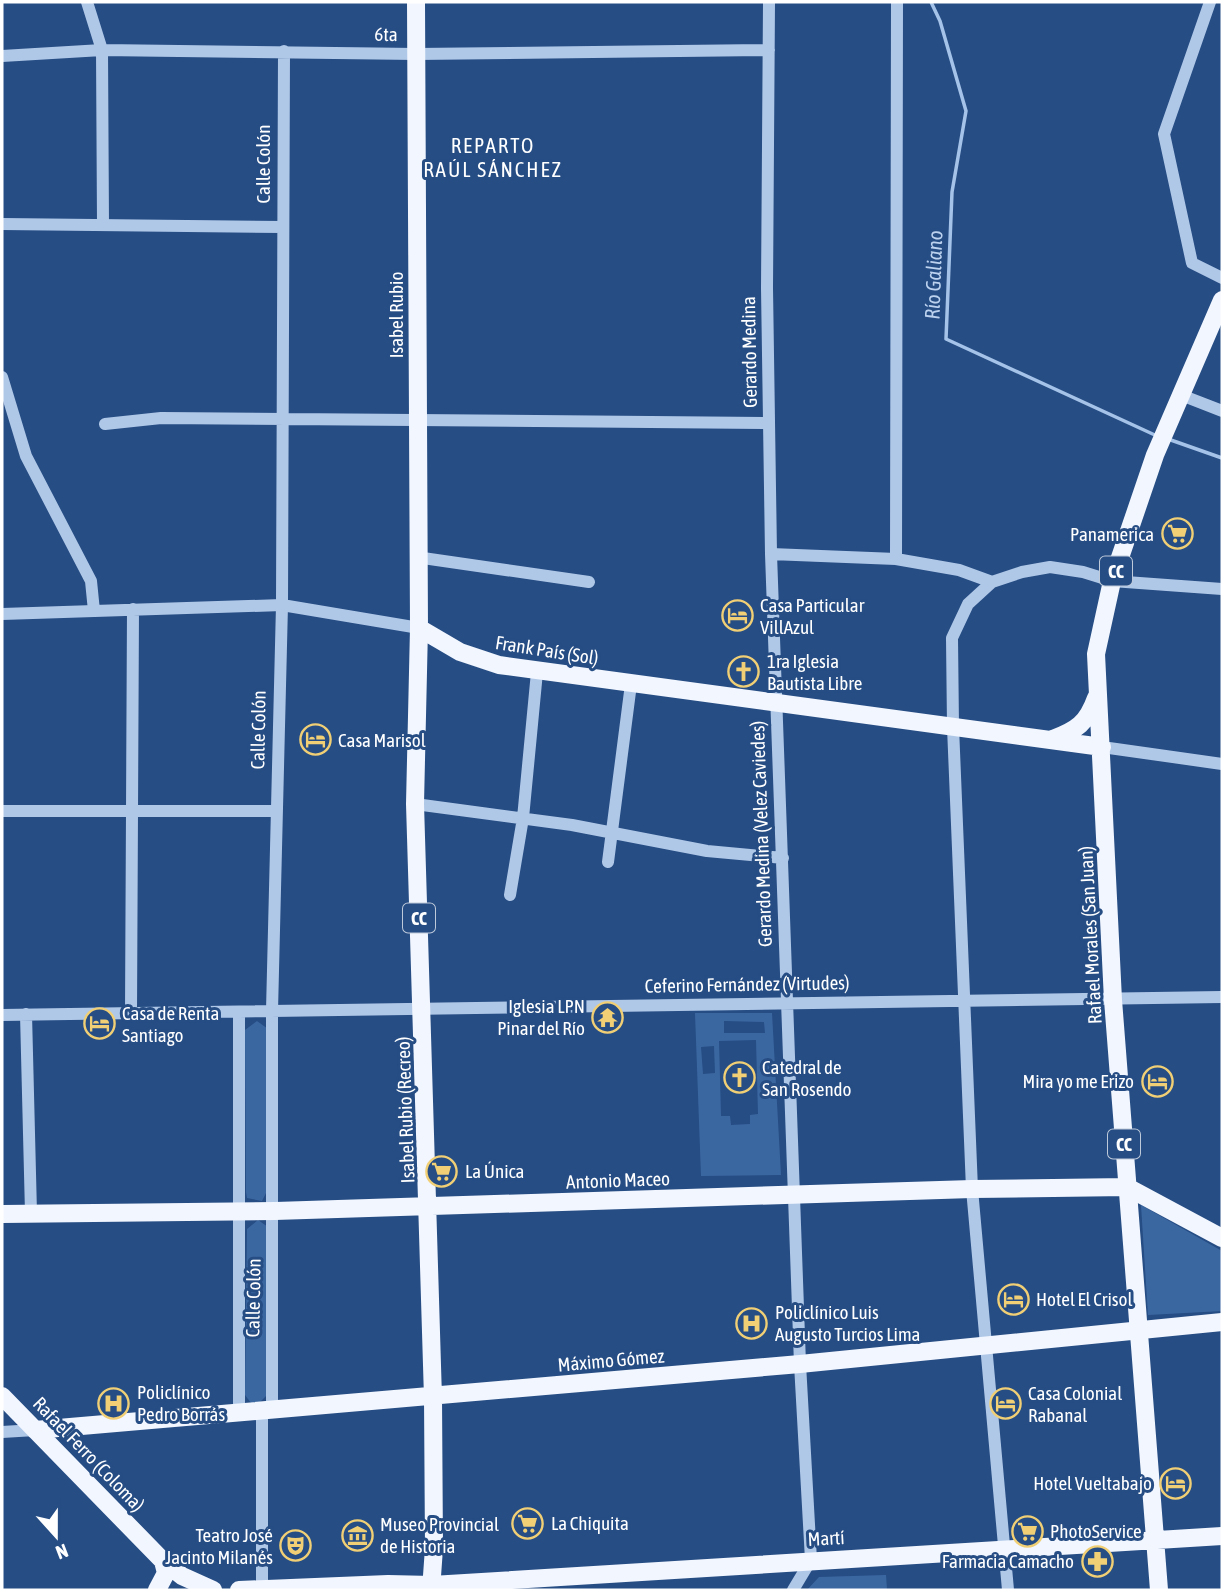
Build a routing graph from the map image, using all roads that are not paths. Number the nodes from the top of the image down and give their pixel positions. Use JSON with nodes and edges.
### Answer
{"nodes":[{"id":1,"x":87,"y":2,"type":"edge"},
{"id":2,"x":416,"y":2,"type":"edge"},
{"id":3,"x":769,"y":2,"type":"edge"},
{"id":4,"x":897,"y":2,"type":"edge"},
{"id":5,"x":1210,"y":2,"type":"edge"},
{"id":6,"x":102,"y":50,"type":"junction"},
{"id":7,"x":769,"y":50,"type":"junction"},
{"id":8,"x":284,"y":51,"type":"junction"},
{"id":9,"x":415,"y":54,"type":"junction"},
{"id":10,"x":2,"y":56,"type":"edge"},
{"id":11,"x":2,"y":224,"type":"edge"},
{"id":12,"x":103,"y":225,"type":"junction"},
{"id":13,"x":283,"y":227,"type":"junction"},
{"id":14,"x":1222,"y":278,"type":"edge"},
{"id":15,"x":1222,"y":300,"type":"edge"},
{"id":16,"x":2,"y":377,"type":"edge"},
{"id":17,"x":1181,"y":396,"type":"junction"},
{"id":18,"x":1222,"y":411,"type":"edge"},
{"id":19,"x":281,"y":420,"type":"junction"},
{"id":20,"x":417,"y":420,"type":"junction"},
{"id":21,"x":105,"y":424,"type":"dead end"},
{"id":22,"x":769,"y":424,"type":"junction"},
{"id":23,"x":771,"y":554,"type":"junction"},
{"id":24,"x":416,"y":557,"type":"junction"},
{"id":25,"x":897,"y":559,"type":"junction"},
{"id":26,"x":1112,"y":581,"type":"junction"},
{"id":27,"x":589,"y":582,"type":"dead end"},
{"id":28,"x":992,"y":582,"type":"junction"},
{"id":29,"x":1222,"y":589,"type":"edge"},
{"id":30,"x":282,"y":605,"type":"junction"},
{"id":31,"x":133,"y":608,"type":"junction"},
{"id":32,"x":94,"y":611,"type":"junction"},
{"id":33,"x":2,"y":614,"type":"edge"},
{"id":34,"x":419,"y":628,"type":"junction"},
{"id":35,"x":537,"y":672,"type":"junction"},
{"id":36,"x":631,"y":684,"type":"junction"},
{"id":37,"x":1099,"y":692,"type":"junction"},
{"id":38,"x":776,"y":701,"type":"junction"},
{"id":39,"x":953,"y":727,"type":"junction"},
{"id":40,"x":1050,"y":740,"type":"junction"},
{"id":41,"x":1102,"y":747,"type":"junction"},
{"id":42,"x":1222,"y":764,"type":"edge"},
{"id":43,"x":415,"y":804,"type":"junction"},
{"id":44,"x":2,"y":811,"type":"edge"},
{"id":45,"x":131,"y":811,"type":"junction"},
{"id":46,"x":277,"y":811,"type":"junction"},
{"id":47,"x":523,"y":818,"type":"junction"},
{"id":48,"x":613,"y":833,"type":"junction"},
{"id":49,"x":782,"y":858,"type":"junction"},
{"id":50,"x":608,"y":862,"type":"dead end"},
{"id":51,"x":510,"y":895,"type":"dead end"},
{"id":52,"x":1222,"y":997,"type":"edge"},
{"id":53,"x":1114,"y":1000,"type":"junction"},
{"id":54,"x":786,"y":1002,"type":"junction"},
{"id":55,"x":964,"y":1002,"type":"junction"},
{"id":56,"x":423,"y":1008,"type":"junction"},
{"id":57,"x":272,"y":1011,"type":"junction"},
{"id":58,"x":239,"y":1012,"type":"junction"},
{"id":59,"x":131,"y":1013,"type":"junction"},
{"id":60,"x":26,"y":1014,"type":"junction"},
{"id":61,"x":2,"y":1015,"type":"edge"},
{"id":62,"x":1127,"y":1187,"type":"junction"},
{"id":63,"x":972,"y":1189,"type":"junction"},
{"id":64,"x":795,"y":1195,"type":"junction"},
{"id":65,"x":428,"y":1207,"type":"junction"},
{"id":66,"x":237,"y":1211,"type":"junction"},
{"id":67,"x":275,"y":1211,"type":"junction"},
{"id":68,"x":31,"y":1213,"type":"junction"},
{"id":69,"x":2,"y":1214,"type":"edge"},
{"id":70,"x":1222,"y":1238,"type":"edge"},
{"id":71,"x":1222,"y":1322,"type":"edge"},
{"id":72,"x":1140,"y":1330,"type":"junction"},
{"id":73,"x":985,"y":1346,"type":"junction"},
{"id":74,"x":800,"y":1364,"type":"junction"},
{"id":75,"x":2,"y":1396,"type":"edge"},
{"id":76,"x":433,"y":1398,"type":"junction"},
{"id":77,"x":267,"y":1411,"type":"junction"},
{"id":78,"x":240,"y":1414,"type":"junction"},
{"id":79,"x":35,"y":1430,"type":"junction"},
{"id":80,"x":2,"y":1432,"type":"edge"},
{"id":81,"x":1222,"y":1536,"type":"edge"},
{"id":82,"x":1154,"y":1541,"type":"junction"},
{"id":83,"x":1002,"y":1549,"type":"junction"},
{"id":84,"x":811,"y":1560,"type":"junction"},
{"id":85,"x":163,"y":1561,"type":"junction"},
{"id":86,"x":183,"y":1583,"type":"edge"},
{"id":87,"x":432,"y":1588,"type":"edge"},
{"id":88,"x":262,"y":1589,"type":"edge"},
{"id":89,"x":157,"y":1590,"type":"edge"},
{"id":90,"x":213,"y":1590,"type":"edge"},
{"id":91,"x":239,"y":1590,"type":"edge"},
{"id":92,"x":408,"y":1590,"type":"edge"},
{"id":93,"x":793,"y":1590,"type":"edge"},
{"id":94,"x":1008,"y":1590,"type":"edge"},
{"id":95,"x":1159,"y":1590,"type":"edge"}],
"edges":[{"from":1,"to":6,"type":"street"},
{"from":2,"to":9,"type":"main road","name":"Isabel Rubio"},
{"from":3,"to":7,"type":"street","name":"Gerardo Medina"},
{"from":4,"to":25,"type":"street"},
{"from":5,"to":14,"type":"street"},
{"from":6,"to":8,"type":"street","name":"6ta"},
{"from":6,"to":10,"type":"street","name":"6ta"},
{"from":6,"to":12,"type":"street"},
{"from":7,"to":9,"type":"street","name":"6ta"},
{"from":7,"to":22,"type":"street","name":"Gerardo Medina"},
{"from":8,"to":9,"type":"street","name":"6ta"},
{"from":8,"to":13,"type":"street","name":"Calle Colón"},
{"from":9,"to":20,"type":"main road","name":"Isabel Rubio"},
{"from":11,"to":12,"type":"street"},
{"from":12,"to":13,"type":"street"},
{"from":13,"to":19,"type":"street","name":"Calle Colón"},
{"from":15,"to":17,"type":"main road","name":"Rafael Morales (San Juan)","number":"CC"},
{"from":16,"to":32,"type":"street"},
{"from":17,"to":18,"type":"street"},
{"from":17,"to":26,"type":"main road","name":"Rafael Morales (San Juan)","number":"CC"},
{"from":19,"to":20,"type":"street"},
{"from":19,"to":21,"type":"street"},
{"from":19,"to":30,"type":"street","name":"Calle Colón"},
{"from":20,"to":22,"type":"street"},
{"from":20,"to":24,"type":"main road","name":"Isabel Rubio"},
{"from":22,"to":23,"type":"street","name":"Gerardo Medina"},
{"from":23,"to":25,"type":"street"},
{"from":23,"to":38,"type":"street","name":"Gerardo Medina"},
{"from":24,"to":27,"type":"street"},
{"from":24,"to":34,"type":"main road","name":"Isabel Rubio"},
{"from":25,"to":28,"type":"street"},
{"from":26,"to":28,"type":"street"},
{"from":26,"to":29,"type":"street"},
{"from":26,"to":37,"type":"main road","name":"Rafael Morales (San Juan)","number":"CC"},
{"from":28,"to":39,"type":"street"},
{"from":30,"to":31,"type":"street","name":"Frank País (Sol)"},
{"from":30,"to":34,"type":"street","name":"Frank País (Sol)"},
{"from":30,"to":46,"type":"street","name":"Calle Colón"},
{"from":31,"to":32,"type":"street","name":"Frank País (Sol)"},
{"from":31,"to":45,"type":"street"},
{"from":32,"to":33,"type":"street","name":"Frank País (Sol)"},
{"from":34,"to":35,"type":"main road","name":"Frank País (Sol)"},
{"from":34,"to":43,"type":"main road","name":"Isabel Rubio (Recreo)","number":"CC"},
{"from":35,"to":36,"type":"main road","name":"Frank País (Sol)"},
{"from":35,"to":47,"type":"street"},
{"from":36,"to":38,"type":"main road","name":"Frank País (Sol)"},
{"from":36,"to":48,"type":"street"},
{"from":37,"to":40,"type":"main road"},
{"from":37,"to":41,"type":"main road","name":"Rafael Morales (San Juan)","number":"CC"},
{"from":38,"to":39,"type":"main road","name":"Frank País (Sol)"},
{"from":38,"to":49,"type":"street","name":"Gerardo Medina (Velez Caviedes)"},
{"from":39,"to":40,"type":"main road","name":"Frank País (Sol)"},
{"from":39,"to":55,"type":"street"},
{"from":40,"to":41,"type":"main road","name":"Frank País (Sol)"},
{"from":41,"to":42,"type":"street"},
{"from":41,"to":53,"type":"main road","name":"Rafael Morales (San Juan)","number":"CC"},
{"from":43,"to":47,"type":"street"},
{"from":43,"to":56,"type":"main road","name":"Isabel Rubio (Recreo)","number":"CC"},
{"from":44,"to":45,"type":"street"},
{"from":45,"to":46,"type":"street"},
{"from":45,"to":59,"type":"street"},
{"from":46,"to":57,"type":"street","name":"Calle Colón"},
{"from":47,"to":48,"type":"street"},
{"from":47,"to":51,"type":"street"},
{"from":48,"to":49,"type":"street"},
{"from":48,"to":50,"type":"street"},
{"from":49,"to":54,"type":"street","name":"Gerardo Medina (Velez Caviedes)"},
{"from":52,"to":53,"type":"street","name":"Ceferino Fernández (Virtudes)"},
{"from":53,"to":55,"type":"street","name":"Ceferino Fernández (Virtudes)"},
{"from":53,"to":62,"type":"main road","name":"Rafael Morales (San Juan)","number":"CC"},
{"from":54,"to":55,"type":"street","name":"Ceferino Fernández (Virtudes)"},
{"from":54,"to":56,"type":"street","name":"Ceferino Fernández (Virtudes)"},
{"from":54,"to":64,"type":"street","name":"Gerardo Medina (Velez Caviedes)"},
{"from":55,"to":63,"type":"street"},
{"from":56,"to":57,"type":"street","name":"Ceferino Fernández (Virtudes)"},
{"from":56,"to":65,"type":"main road","name":"Isabel Rubio (Recreo)","number":"CC"},
{"from":57,"to":58,"type":"street","name":"Ceferino Fernández (Virtudes)"},
{"from":57,"to":67,"type":"street","name":"Calle Colón"},
{"from":58,"to":59,"type":"street"},
{"from":58,"to":66,"type":"street","name":"Calle Colón"},
{"from":59,"to":60,"type":"street"},
{"from":60,"to":61,"type":"street"},
{"from":60,"to":68,"type":"street"},
{"from":62,"to":63,"type":"main road","name":"Antonio Maceo"},
{"from":62,"to":70,"type":"main road","name":"Antonio Maceo"},
{"from":62,"to":72,"type":"main road","name":"Rafael Morales (San Juan)","number":"CC"},
{"from":63,"to":64,"type":"main road","name":"Antonio Maceo"},
{"from":63,"to":73,"type":"street"},
{"from":64,"to":65,"type":"main road","name":"Antonio Maceo"},
{"from":64,"to":74,"type":"street","name":"Gerardo Medina (Velez Caviedes)"},
{"from":65,"to":67,"type":"main road","name":"Antonio Maceo"},
{"from":65,"to":76,"type":"main road","name":"Isabel Rubio (Recreo)","number":"CC"},
{"from":66,"to":67,"type":"main road","name":"Antonio Maceo"},
{"from":66,"to":68,"type":"main road","name":"Antonio Maceo"},
{"from":66,"to":78,"type":"street","name":"Calle Colón"},
{"from":67,"to":77,"type":"street","name":"Calle Colón"},
{"from":68,"to":69,"type":"main road","name":"Antonio Maceo"},
{"from":71,"to":72,"type":"main road","name":"Máximo Gómez"},
{"from":72,"to":73,"type":"main road","name":"Máximo Gómez"},
{"from":72,"to":82,"type":"main road","name":"Rafael Morales (San Juan)","number":"CC"},
{"from":73,"to":74,"type":"main road","name":"Máximo Gómez"},
{"from":73,"to":83,"type":"street"},
{"from":74,"to":76,"type":"main road","name":"Máximo Gómez"},
{"from":74,"to":84,"type":"street","name":"Gerardo Medina (Velez Caviedes)"},
{"from":75,"to":79,"type":"main road","name":"Rafael Ferro (Coloma)"},
{"from":76,"to":77,"type":"main road","name":"Máximo Gómez"},
{"from":76,"to":87,"type":"main road","name":"Isabel Rubio (Recreo)","number":"CC"},
{"from":77,"to":78,"type":"main road","name":"Máximo Gómez"},
{"from":77,"to":88,"type":"street","name":"Calle Colón"},
{"from":78,"to":79,"type":"main road","name":"Máximo Gómez"},
{"from":79,"to":80,"type":"street","name":"Máximo Gómez"},
{"from":79,"to":85,"type":"main road","name":"Rafael Ferro (Coloma)"},
{"from":81,"to":82,"type":"main road","name":"Martí"},
{"from":82,"to":83,"type":"main road","name":"Martí"},
{"from":82,"to":95,"type":"main road","name":"Rafael Morales (San Juan)","number":"CC"},
{"from":83,"to":84,"type":"main road","name":"Martí"},
{"from":83,"to":94,"type":"street"},
{"from":84,"to":87,"type":"main road","name":"Martí"},
{"from":84,"to":93,"type":"street"},
{"from":85,"to":86,"type":"main road","name":"Rafael Ferro (Coloma)"},
{"from":85,"to":89,"type":"main road"},
{"from":86,"to":90,"type":"main road","name":"Rafael Ferro (Coloma)"},
{"from":87,"to":88,"type":"main road","name":"Martí"},
{"from":87,"to":92,"type":"main road","name":"Martí"},
{"from":88,"to":91,"type":"main road","name":"Martí"}]}
